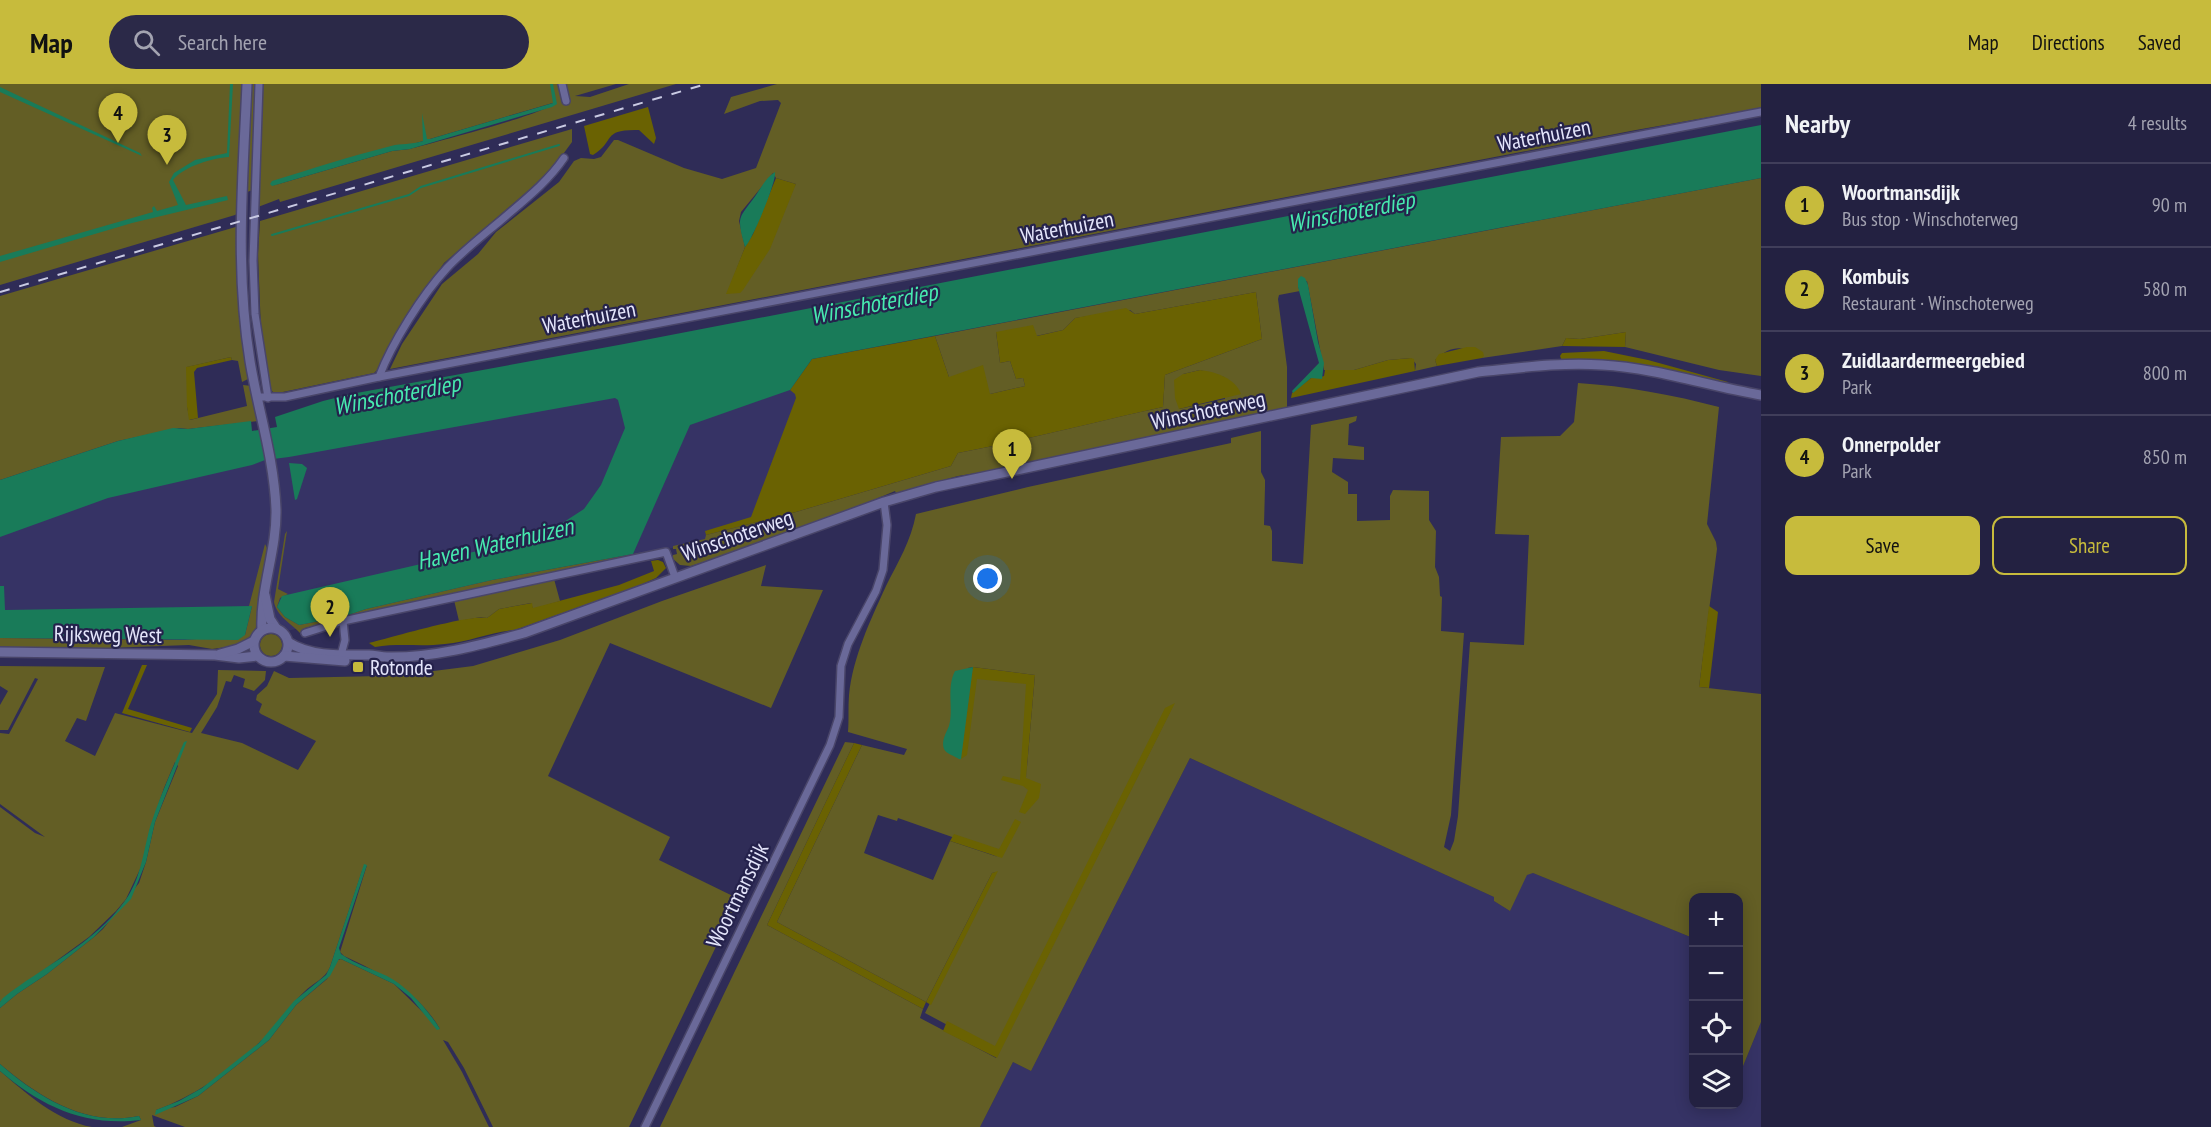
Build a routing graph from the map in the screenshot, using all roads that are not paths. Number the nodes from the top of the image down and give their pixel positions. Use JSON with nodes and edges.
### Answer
{"nodes":[{"id":1,"x":247,"y":84,"type":"edge"},
{"id":2,"x":259,"y":84,"type":"edge"},
{"id":3,"x":561,"y":84,"type":"edge"},
{"id":4,"x":567,"y":102,"type":"dead end"},
{"id":5,"x":1761,"y":112,"type":"edge"},
{"id":6,"x":564,"y":158,"type":"dead end"},
{"id":7,"x":380,"y":377,"type":"junction"},
{"id":8,"x":1761,"y":395,"type":"edge"},
{"id":9,"x":263,"y":398,"type":"junction"},
{"id":10,"x":884,"y":502,"type":"junction"},
{"id":11,"x":675,"y":577,"type":"junction"},
{"id":12,"x":264,"y":592,"type":"junction"},
{"id":13,"x":344,"y":621,"type":"junction"},
{"id":14,"x":276,"y":628,"type":"junction"},
{"id":15,"x":262,"y":630,"type":"junction"},
{"id":16,"x":305,"y":633,"type":"dead end"},
{"id":17,"x":254,"y":641,"type":"junction"},
{"id":18,"x":288,"y":642,"type":"junction"},
{"id":19,"x":0,"y":652,"type":"edge"},
{"id":20,"x":215,"y":655,"type":"junction"},
{"id":21,"x":257,"y":656,"type":"junction"},
{"id":22,"x":284,"y":656,"type":"junction"},
{"id":23,"x":341,"y":656,"type":"junction"},
{"id":24,"x":386,"y":657,"type":"junction"},
{"id":25,"x":645,"y":1127,"type":"edge"}],
"edges":[{"from":1,"to":9,"type":"main road"},
{"from":2,"to":9,"type":"street"},
{"from":3,"to":4,"type":"street"},
{"from":5,"to":7,"type":"street","name":"Waterhuizen"},
{"from":6,"to":7,"type":"street"},
{"from":7,"to":9,"type":"street","name":"Waterhuizen"},
{"from":8,"to":10,"type":"main road","name":"Winschoterweg"},
{"from":9,"to":12,"type":"main road"},
{"from":10,"to":11,"type":"main road","name":"Winschoterweg"},
{"from":10,"to":25,"type":"street","name":"Woortmansdijk"},
{"from":11,"to":13,"type":"street","name":"Winschoterweg"},
{"from":11,"to":24,"type":"main road","name":"Winschoterweg"},
{"from":12,"to":14,"type":"main road"},
{"from":12,"to":15,"type":"main road"},
{"from":13,"to":16,"type":"street","name":"Winschoterweg"},
{"from":13,"to":23,"type":"street"},
{"from":14,"to":15,"type":"main road"},
{"from":14,"to":18,"type":"main road"},
{"from":15,"to":17,"type":"main road"},
{"from":17,"to":20,"type":"main road","name":"Rijksweg West"},
{"from":17,"to":21,"type":"main road"},
{"from":18,"to":22,"type":"main road"},
{"from":18,"to":23,"type":"main road","name":"Winschoterweg"},
{"from":19,"to":20,"type":"main road","name":"Rijksweg West"},
{"from":20,"to":21,"type":"main road","name":"Rijksweg West"},
{"from":21,"to":22,"type":"main road"},
{"from":22,"to":24,"type":"main road","name":"Winschoterweg"},
{"from":23,"to":24,"type":"main road","name":"Winschoterweg"}]}
